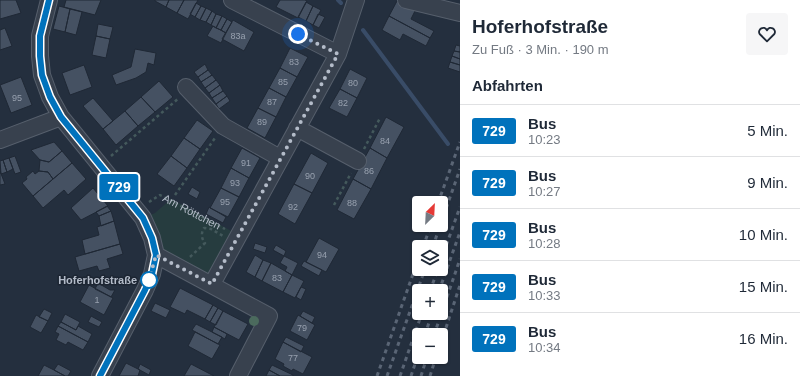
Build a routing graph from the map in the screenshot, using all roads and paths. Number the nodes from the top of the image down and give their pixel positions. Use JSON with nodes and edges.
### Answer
{"nodes":[{"id":1,"x":49,"y":0,"type":"edge"},
{"id":2,"x":232,"y":0,"type":"edge"},
{"id":3,"x":356,"y":0,"type":"edge"},
{"id":4,"x":406,"y":0,"type":"edge"},
{"id":5,"x":249,"y":4,"type":"edge"},
{"id":6,"x":460,"y":13,"type":"edge"},
{"id":7,"x":338,"y":54,"type":"junction"},
{"id":8,"x":187,"y":88,"type":"joint"},
{"id":9,"x":61,"y":117,"type":"junction"},
{"id":10,"x":223,"y":126,"type":"junction"},
{"id":11,"x":297,"y":128,"type":"junction"},
{"id":12,"x":0,"y":140,"type":"edge"},
{"id":13,"x":280,"y":158,"type":"junction"},
{"id":14,"x":358,"y":160,"type":"dead end"},
{"id":15,"x":101,"y":165,"type":"junction"},
{"id":16,"x":175,"y":196,"type":"dead end"},
{"id":17,"x":155,"y":198,"type":"dead end"},
{"id":18,"x":232,"y":237,"type":"junction"},
{"id":19,"x":156,"y":255,"type":"junction"},
{"id":20,"x":181,"y":269,"type":"junction"},
{"id":21,"x":212,"y":284,"type":"junction"},
{"id":22,"x":100,"y":376,"type":"edge"},
{"id":23,"x":238,"y":376,"type":"edge"}],
"edges":[{"from":1,"to":9,"type":"street"},
{"from":2,"to":5,"type":"street"},
{"from":3,"to":7,"type":"street"},
{"from":4,"to":6,"type":"street"},
{"from":5,"to":7,"type":"street"},
{"from":7,"to":11,"type":"street"},
{"from":8,"to":10,"type":"street"},
{"from":8,"to":15,"type":"path"},
{"from":9,"to":12,"type":"street"},
{"from":9,"to":15,"type":"street"},
{"from":10,"to":13,"type":"street"},
{"from":10,"to":16,"type":"path"},
{"from":11,"to":13,"type":"street"},
{"from":11,"to":14,"type":"street"},
{"from":13,"to":18,"type":"street"},
{"from":15,"to":19,"type":"street"},
{"from":17,"to":18,"type":"path","name":"Am Röttchen"},
{"from":18,"to":20,"type":"path"},
{"from":18,"to":21,"type":"street"},
{"from":19,"to":20,"type":"street"},
{"from":19,"to":22,"type":"street"},
{"from":20,"to":21,"type":"street"},
{"from":21,"to":23,"type":"street"}]}
